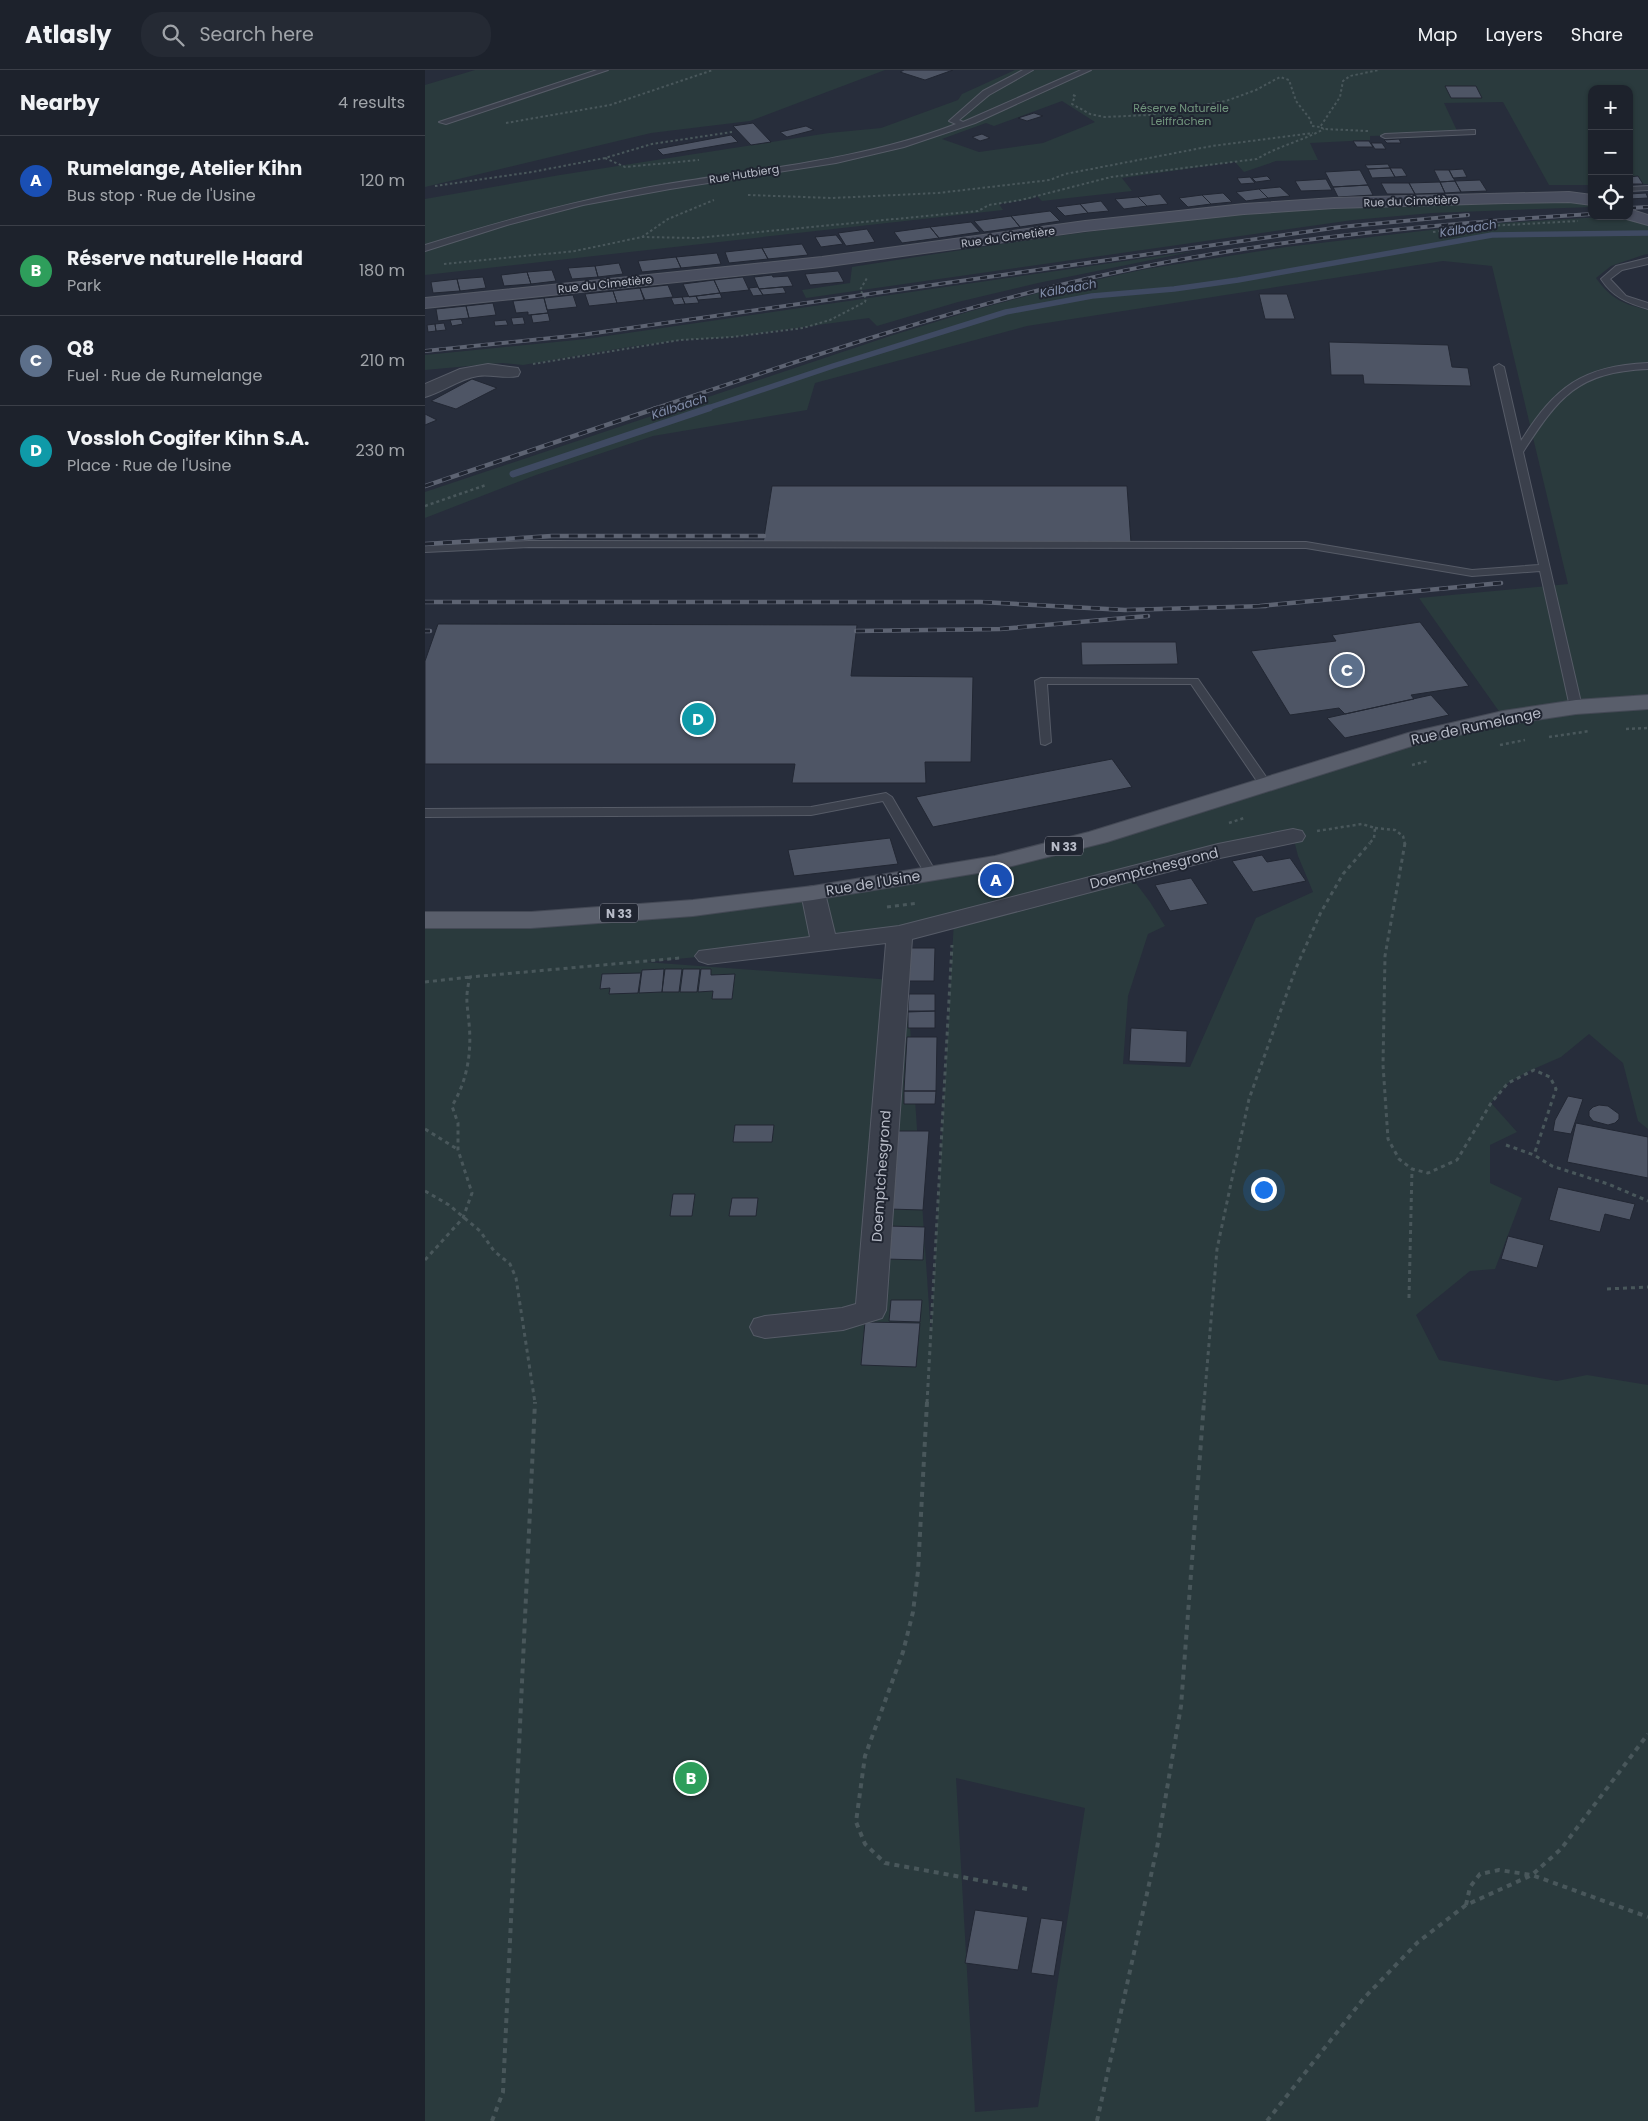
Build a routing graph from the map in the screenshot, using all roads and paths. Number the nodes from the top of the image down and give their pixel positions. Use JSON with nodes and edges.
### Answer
{"nodes":[{"id":1,"x":604,"y":70,"type":"edge"},
{"id":2,"x":713,"y":70,"type":"edge"},
{"id":3,"x":1029,"y":70,"type":"edge"},
{"id":4,"x":1087,"y":70,"type":"edge"},
{"id":5,"x":1379,"y":70,"type":"edge"},
{"id":6,"x":1043,"y":89,"type":"junction"},
{"id":7,"x":443,"y":122,"type":"dead end"},
{"id":8,"x":499,"y":124,"type":"dead end"},
{"id":9,"x":964,"y":125,"type":"junction"},
{"id":10,"x":1320,"y":127,"type":"junction"},
{"id":11,"x":1324,"y":129,"type":"junction"},
{"id":12,"x":732,"y":132,"type":"dead end"},
{"id":13,"x":1472,"y":132,"type":"dead end"},
{"id":14,"x":1316,"y":133,"type":"junction"},
{"id":15,"x":1385,"y":136,"type":"joint"},
{"id":16,"x":435,"y":186,"type":"dead end"},
{"id":17,"x":1648,"y":188,"type":"edge"},
{"id":18,"x":1633,"y":189,"type":"edge"},
{"id":19,"x":741,"y":196,"type":"dead end"},
{"id":20,"x":1588,"y":197,"type":"edge"},
{"id":21,"x":717,"y":199,"type":"dead end"},
{"id":22,"x":1633,"y":215,"type":"edge"},
{"id":23,"x":1648,"y":220,"type":"edge"},
{"id":24,"x":1586,"y":221,"type":"dead end"},
{"id":25,"x":1433,"y":232,"type":"dead end"},
{"id":26,"x":642,"y":237,"type":"junction"},
{"id":27,"x":425,"y":248,"type":"edge"},
{"id":28,"x":863,"y":257,"type":"junction"},
{"id":29,"x":1648,"y":262,"type":"edge"},
{"id":30,"x":439,"y":265,"type":"dead end"},
{"id":31,"x":425,"y":303,"type":"edge"},
{"id":32,"x":1648,"y":306,"type":"edge"},
{"id":33,"x":1648,"y":366,"type":"edge"},
{"id":34,"x":1499,"y":367,"type":"dead end"},
{"id":35,"x":511,"y":372,"type":"joint"},
{"id":36,"x":425,"y":391,"type":"edge"},
{"id":37,"x":1518,"y":452,"type":"junction"},
{"id":38,"x":486,"y":485,"type":"dead end"},
{"id":39,"x":425,"y":506,"type":"edge"},
{"id":40,"x":425,"y":549,"type":"edge"},
{"id":41,"x":1545,"y":568,"type":"junction"},
{"id":42,"x":1648,"y":702,"type":"edge"},
{"id":43,"x":1576,"y":707,"type":"junction"},
{"id":44,"x":1045,"y":742,"type":"dead end"},
{"id":45,"x":1309,"y":770,"type":"joint"},
{"id":46,"x":1265,"y":784,"type":"junction"},
{"id":47,"x":425,"y":813,"type":"edge"},
{"id":48,"x":1375,"y":828,"type":"junction"},
{"id":49,"x":1293,"y":836,"type":"joint"},
{"id":50,"x":931,"y":874,"type":"junction"},
{"id":51,"x":813,"y":893,"type":"junction"},
{"id":52,"x":425,"y":920,"type":"edge"},
{"id":53,"x":954,"y":920,"type":"junction"},
{"id":54,"x":899,"y":934,"type":"junction"},
{"id":55,"x":824,"y":942,"type":"junction"},
{"id":56,"x":708,"y":956,"type":"joint"},
{"id":57,"x":470,"y":977,"type":"junction"},
{"id":58,"x":425,"y":982,"type":"edge"},
{"id":59,"x":425,"y":1130,"type":"edge"},
{"id":60,"x":1506,"y":1145,"type":"dead end"},
{"id":61,"x":458,"y":1150,"type":"junction"},
{"id":62,"x":1534,"y":1155,"type":"junction"},
{"id":63,"x":1412,"y":1169,"type":"junction"},
{"id":64,"x":425,"y":1191,"type":"edge"},
{"id":65,"x":1648,"y":1201,"type":"edge"},
{"id":66,"x":463,"y":1218,"type":"junction"},
{"id":67,"x":425,"y":1260,"type":"edge"},
{"id":68,"x":1648,"y":1287,"type":"edge"},
{"id":69,"x":1607,"y":1289,"type":"dead end"},
{"id":70,"x":1409,"y":1298,"type":"dead end"},
{"id":71,"x":765,"y":1327,"type":"dead end"},
{"id":72,"x":1648,"y":1734,"type":"edge"},
{"id":73,"x":1532,"y":1875,"type":"junction"},
{"id":74,"x":1027,"y":1889,"type":"dead end"},
{"id":75,"x":1466,"y":1906,"type":"junction"},
{"id":76,"x":1648,"y":1917,"type":"edge"},
{"id":77,"x":492,"y":2121,"type":"edge"},
{"id":78,"x":1097,"y":2121,"type":"edge"},
{"id":79,"x":1267,"y":2121,"type":"edge"}],
"edges":[{"from":1,"to":7,"type":"lane"},
{"from":2,"to":8,"type":"path"},
{"from":3,"to":9,"type":"lane"},
{"from":4,"to":6,"type":"lane","name":"Rue Hutbierg"},
{"from":5,"to":10,"type":"path"},
{"from":6,"to":9,"type":"lane","name":"Rue Hutbierg"},
{"from":6,"to":10,"type":"path"},
{"from":9,"to":27,"type":"lane","name":"Rue Hutbierg"},
{"from":10,"to":11,"type":"path"},
{"from":11,"to":14,"type":"path"},
{"from":11,"to":15,"type":"path"},
{"from":12,"to":16,"type":"path"},
{"from":13,"to":15,"type":"lane"},
{"from":14,"to":19,"type":"path"},
{"from":14,"to":26,"type":"path"},
{"from":17,"to":18,"type":"lane"},
{"from":20,"to":28,"type":"main road","name":"Rue du Cimetière"},
{"from":21,"to":26,"type":"path"},
{"from":22,"to":23,"type":"main road"},
{"from":24,"to":25,"type":"path"},
{"from":26,"to":30,"type":"path"},
{"from":28,"to":31,"type":"main road","name":"Rue du Cimetière"},
{"from":28,"to":35,"type":"path"},
{"from":29,"to":32,"type":"lane"},
{"from":33,"to":37,"type":"lane"},
{"from":34,"to":37,"type":"lane"},
{"from":35,"to":36,"type":"street"},
{"from":37,"to":41,"type":"lane"},
{"from":38,"to":39,"type":"path"},
{"from":40,"to":41,"type":"lane"},
{"from":41,"to":43,"type":"lane"},
{"from":42,"to":43,"type":"main road","name":"Rue de Rumelange","number":"N 33"},
{"from":43,"to":45,"type":"main road","name":"Rue de Rumelange","number":"N 33"},
{"from":44,"to":46,"type":"lane"},
{"from":45,"to":46,"type":"main road","name":"Rue de l'Usine","number":"N 33"},
{"from":46,"to":50,"type":"main road","name":"Rue de l'Usine","number":"N 33"},
{"from":47,"to":50,"type":"lane"},
{"from":48,"to":49,"type":"path"},
{"from":48,"to":63,"type":"path"},
{"from":48,"to":78,"type":"path"},
{"from":49,"to":53,"type":"street","name":"Doemptchesgrond"},
{"from":50,"to":51,"type":"main road","name":"Rue de l'Usine","number":"N 33"},
{"from":51,"to":52,"type":"main road","name":"Rue de l'Usine","number":"N 33"},
{"from":51,"to":55,"type":"street"},
{"from":53,"to":54,"type":"street","name":"Doemptchesgrond"},
{"from":53,"to":74,"type":"path"},
{"from":54,"to":55,"type":"street","name":"Doemptchesgrond"},
{"from":54,"to":71,"type":"street","name":"Doemptchesgrond"},
{"from":55,"to":56,"type":"street","name":"Doemptchesgrond"},
{"from":56,"to":57,"type":"path"},
{"from":57,"to":58,"type":"path"},
{"from":57,"to":61,"type":"path"},
{"from":59,"to":61,"type":"path"},
{"from":60,"to":62,"type":"path"},
{"from":61,"to":66,"type":"path"},
{"from":62,"to":63,"type":"path"},
{"from":62,"to":65,"type":"path"},
{"from":63,"to":70,"type":"path"},
{"from":64,"to":66,"type":"path"},
{"from":66,"to":67,"type":"path"},
{"from":66,"to":77,"type":"path"},
{"from":68,"to":69,"type":"path"},
{"from":72,"to":73,"type":"path"},
{"from":73,"to":75,"type":"path"},
{"from":73,"to":75,"type":"path"},
{"from":73,"to":76,"type":"path"},
{"from":75,"to":79,"type":"path"}]}
